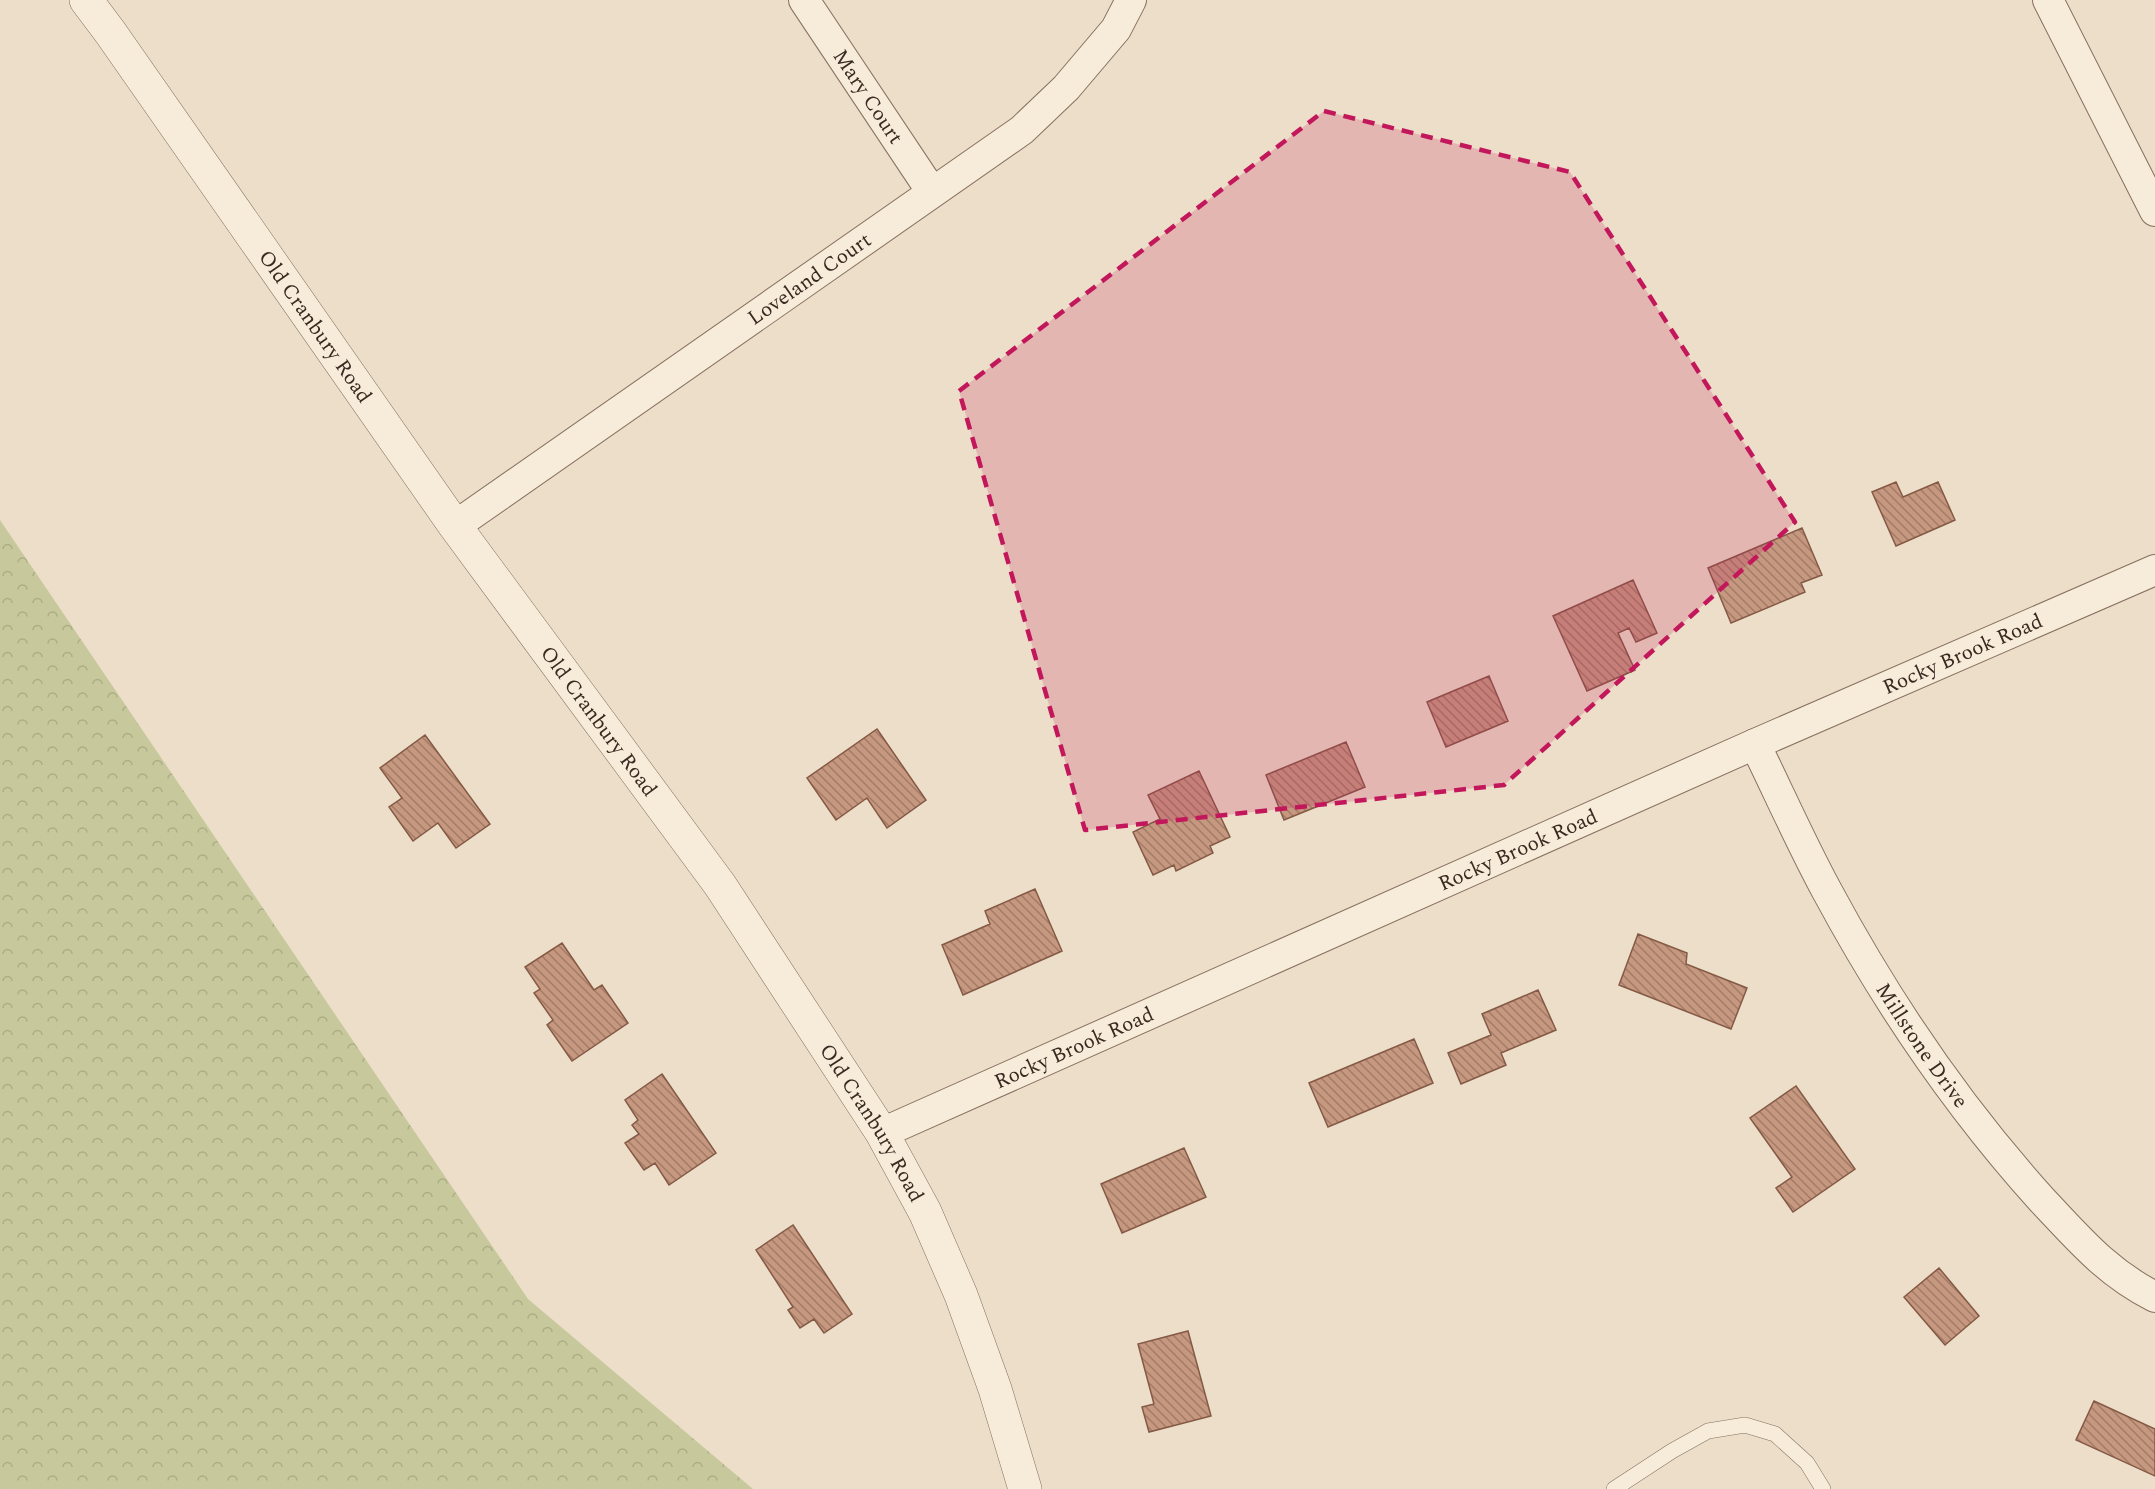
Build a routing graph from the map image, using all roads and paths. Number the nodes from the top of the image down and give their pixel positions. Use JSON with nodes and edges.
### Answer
{"nodes":[{"id":1,"x":86,"y":0,"type":"edge"},
{"id":2,"x":804,"y":0,"type":"edge"},
{"id":3,"x":1131,"y":0,"type":"edge"},
{"id":4,"x":2048,"y":0,"type":"edge"},
{"id":5,"x":932,"y":192,"type":"junction"},
{"id":6,"x":2155,"y":211,"type":"edge"},
{"id":7,"x":455,"y":526,"type":"junction"},
{"id":8,"x":2155,"y":570,"type":"edge"},
{"id":9,"x":1755,"y":744,"type":"junction"},
{"id":10,"x":882,"y":1133,"type":"junction"},
{"id":11,"x":2155,"y":1297,"type":"edge"},
{"id":12,"x":1025,"y":1489,"type":"edge"},
{"id":13,"x":1614,"y":1489,"type":"edge"},
{"id":14,"x":1824,"y":1489,"type":"edge"}],
"edges":[{"from":1,"to":7,"type":"street","name":"Old Cranbury Road"},
{"from":2,"to":5,"type":"street","name":"Mary Court"},
{"from":3,"to":5,"type":"street","name":"Loveland Court"},
{"from":4,"to":6,"type":"street"},
{"from":5,"to":7,"type":"street","name":"Loveland Court"},
{"from":7,"to":10,"type":"street","name":"Old Cranbury Road"},
{"from":8,"to":9,"type":"street","name":"Rocky Brook Road"},
{"from":9,"to":10,"type":"street","name":"Rocky Brook Road"},
{"from":9,"to":11,"type":"street","name":"Millstone Drive"},
{"from":10,"to":12,"type":"street","name":"Old Cranbury Road"},
{"from":13,"to":14,"type":"lane"}]}
